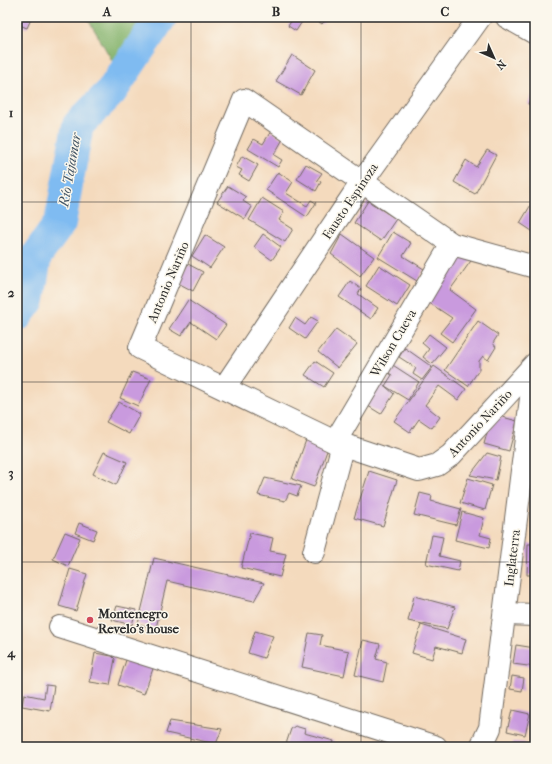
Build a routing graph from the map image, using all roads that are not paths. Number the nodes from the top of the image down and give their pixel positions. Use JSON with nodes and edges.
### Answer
{"nodes":[{"id":1,"x":480,"y":17,"type":"edge"},
{"id":2,"x":507,"y":17,"type":"edge"},
{"id":3,"x":535,"y":33,"type":"edge"},
{"id":4,"x":362,"y":182,"type":"junction"},
{"id":5,"x":452,"y":244,"type":"junction"},
{"id":6,"x":535,"y":267,"type":"edge"},
{"id":7,"x":535,"y":365,"type":"edge"},
{"id":8,"x":224,"y":388,"type":"junction"},
{"id":9,"x":339,"y":443,"type":"junction"},
{"id":10,"x":314,"y":552,"type":"dead end"},
{"id":11,"x":505,"y":614,"type":"junction"},
{"id":12,"x":535,"y":615,"type":"edge"},
{"id":13,"x":60,"y":627,"type":"dead end"},
{"id":14,"x":436,"y":747,"type":"edge"},
{"id":15,"x":481,"y":747,"type":"edge"}],
"edges":[{"from":1,"to":4,"type":"street","name":"Fausto Espinoza"},
{"from":2,"to":3,"type":"street"},
{"from":4,"to":5,"type":"street","name":"Antonio Nariño"},
{"from":4,"to":8,"type":"street","name":"Fausto Espinoza"},
{"from":4,"to":8,"type":"street","name":"Antonio Nariño"},
{"from":5,"to":6,"type":"street","name":"Antonio Nariño"},
{"from":5,"to":9,"type":"street","name":"Wilson Cueva"},
{"from":7,"to":9,"type":"street","name":"Antonio Nariño"},
{"from":7,"to":11,"type":"street","name":"Inglaterra"},
{"from":8,"to":9,"type":"street","name":"Antonio Nariño"},
{"from":9,"to":10,"type":"street","name":"Wilson Cueva"},
{"from":11,"to":12,"type":"street"},
{"from":11,"to":15,"type":"street","name":"Inglaterra"},
{"from":13,"to":14,"type":"street"}]}
